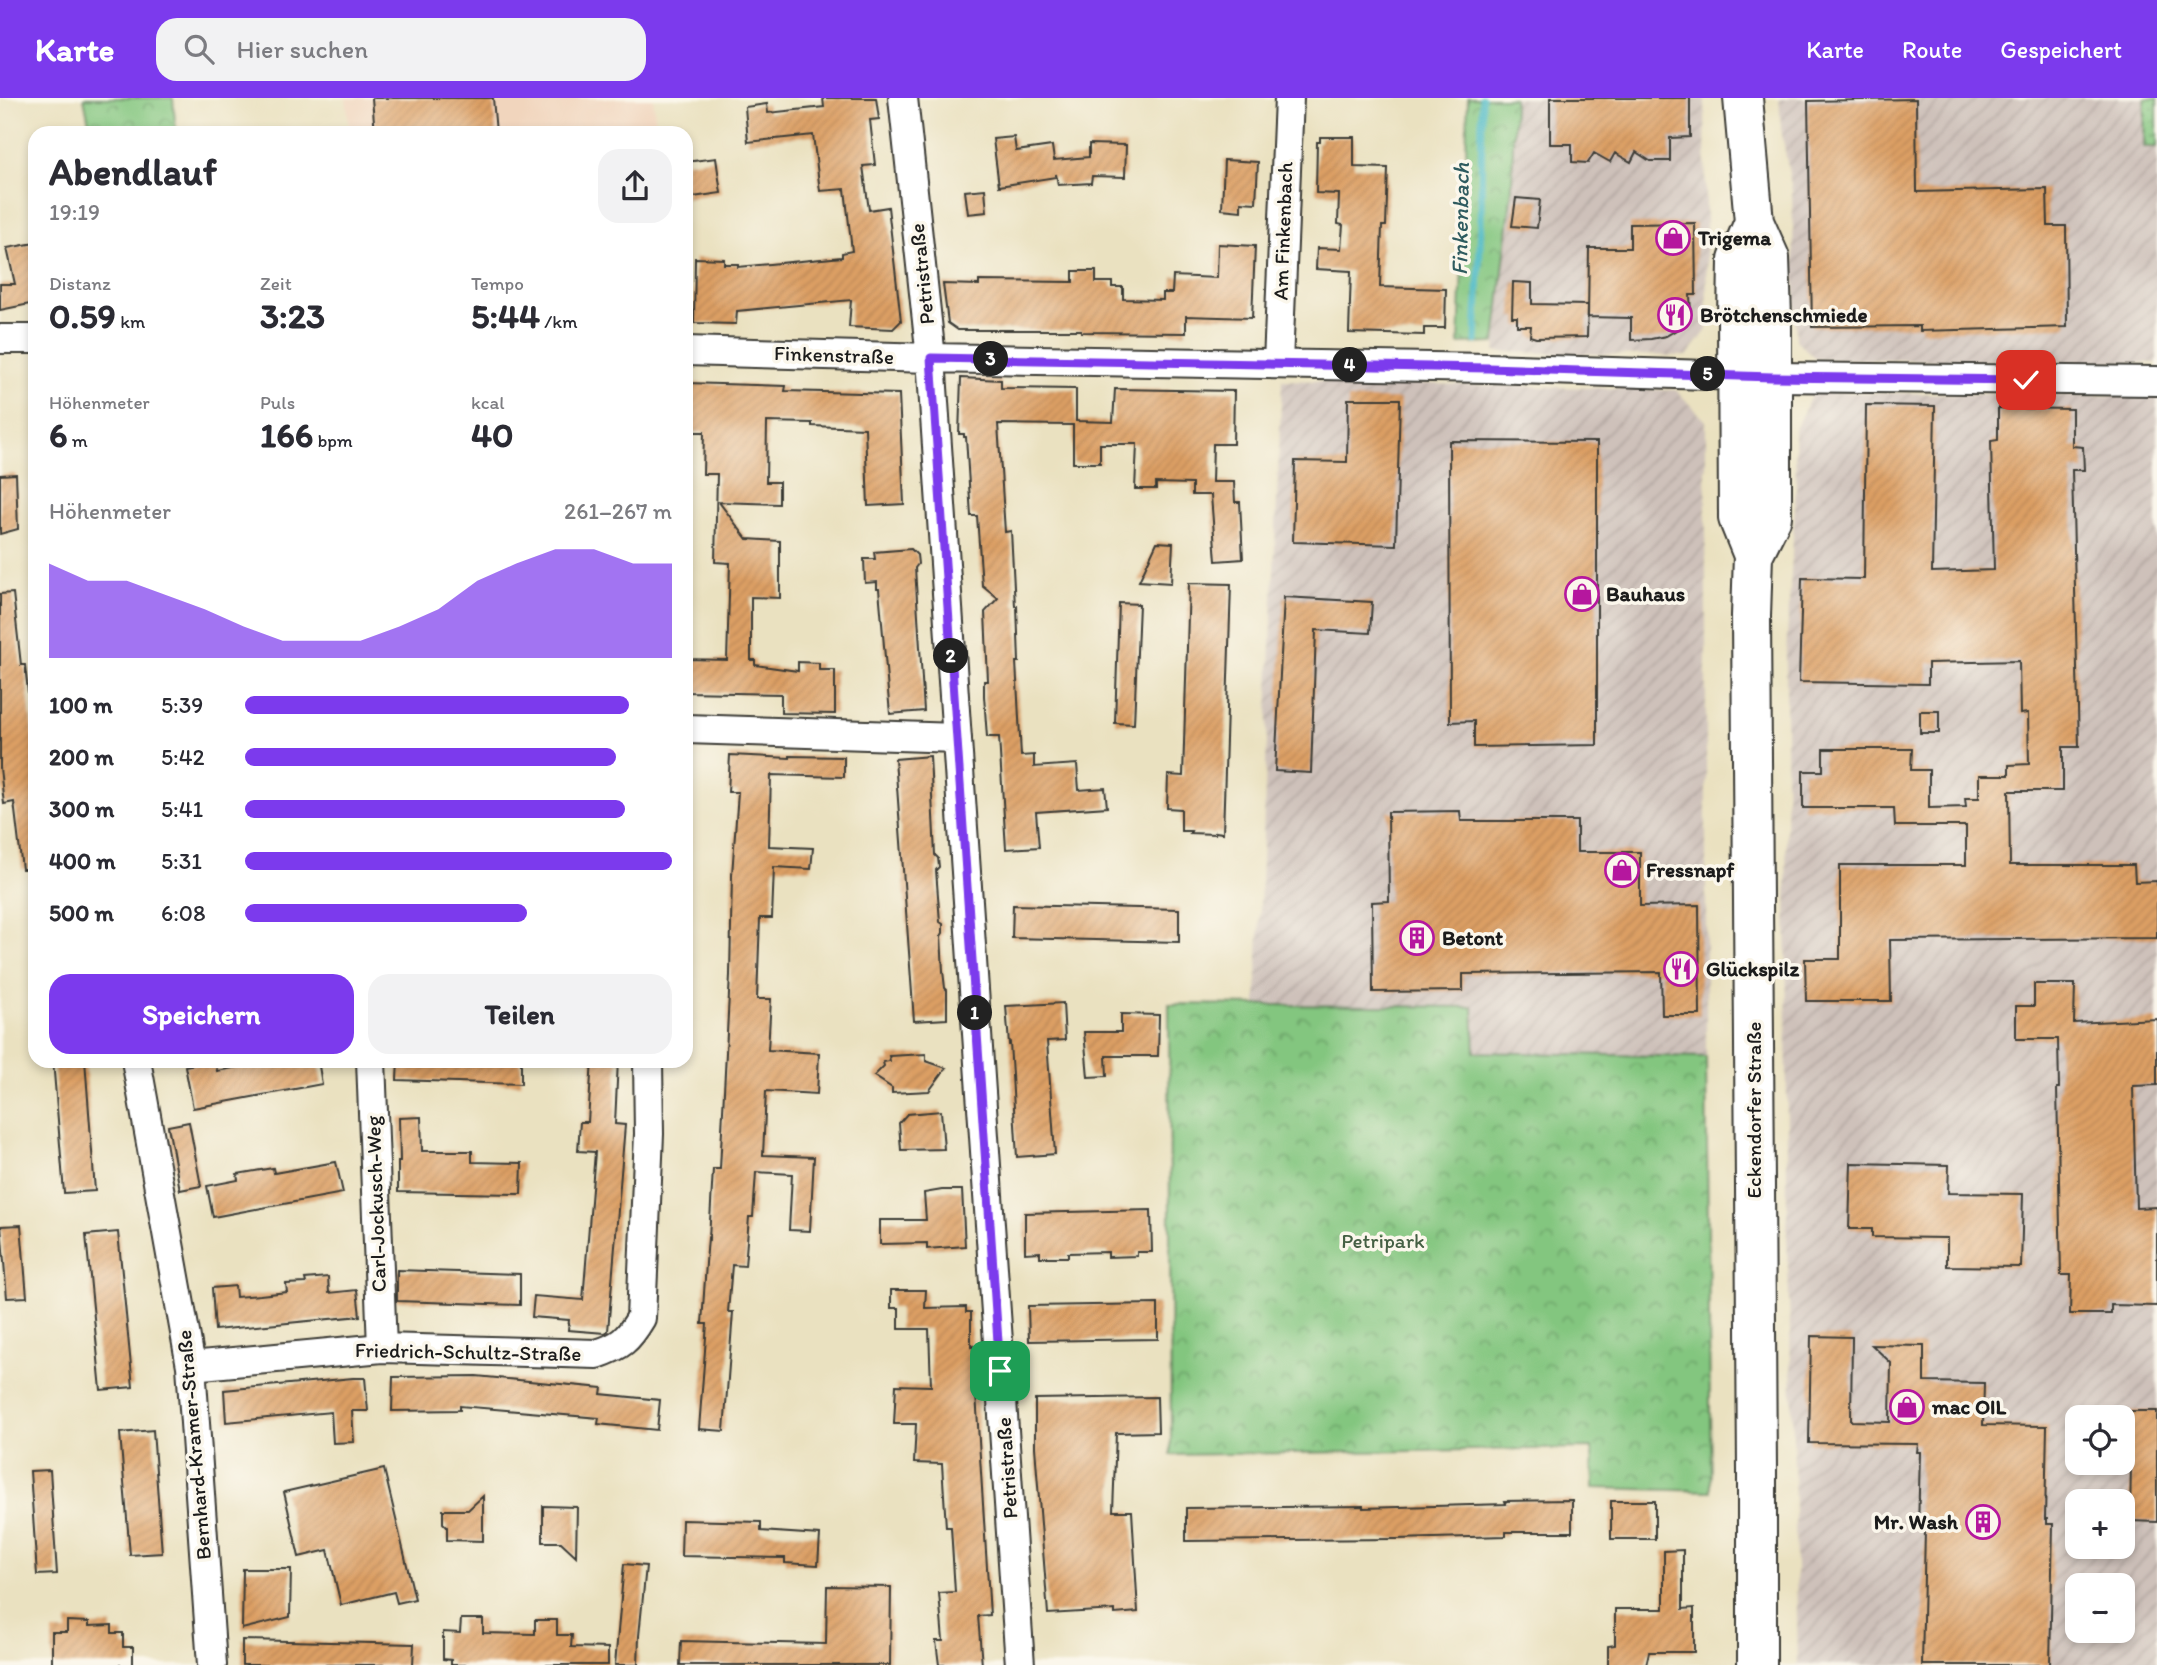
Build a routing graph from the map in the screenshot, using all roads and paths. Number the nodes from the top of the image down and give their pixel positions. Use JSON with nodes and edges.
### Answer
{"nodes":[{"id":1,"x":903,"y":98,"type":"edge"},
{"id":2,"x":1289,"y":98,"type":"edge"},
{"id":3,"x":1743,"y":98,"type":"edge"},
{"id":4,"x":0,"y":339,"type":"edge"},
{"id":5,"x":28,"y":339,"type":"edge"},
{"id":6,"x":693,"y":351,"type":"edge"},
{"id":7,"x":931,"y":358,"type":"junction"},
{"id":8,"x":1278,"y":363,"type":"junction"},
{"id":9,"x":1755,"y":376,"type":"junction"},
{"id":10,"x":2157,"y":381,"type":"edge"},
{"id":11,"x":693,"y":729,"type":"edge"},
{"id":12,"x":957,"y":738,"type":"junction"},
{"id":13,"x":137,"y":1068,"type":"edge"},
{"id":14,"x":371,"y":1068,"type":"edge"},
{"id":15,"x":648,"y":1068,"type":"edge"},
{"id":16,"x":382,"y":1348,"type":"junction"},
{"id":17,"x":191,"y":1366,"type":"junction"},
{"id":18,"x":212,"y":1665,"type":"edge"},
{"id":19,"x":1020,"y":1665,"type":"edge"},
{"id":20,"x":1757,"y":1665,"type":"edge"}],
"edges":[{"from":1,"to":7,"type":"street","name":"Petristraße"},
{"from":2,"to":8,"type":"street","name":"Am Finkenbach"},
{"from":3,"to":9,"type":"street","name":"Eckendorfer Straße"},
{"from":4,"to":5,"type":"street"},
{"from":6,"to":7,"type":"street","name":"Finkenstraße"},
{"from":7,"to":8,"type":"street","name":"Finkenstraße"},
{"from":7,"to":12,"type":"street","name":"Petristraße"},
{"from":8,"to":9,"type":"street","name":"Finkenstraße"},
{"from":9,"to":10,"type":"street","name":"Finkenstraße"},
{"from":9,"to":20,"type":"street","name":"Eckendorfer Straße"},
{"from":11,"to":12,"type":"street"},
{"from":12,"to":19,"type":"street","name":"Petristraße"},
{"from":13,"to":17,"type":"street","name":"Bernhard-Kramer-Straße"},
{"from":14,"to":16,"type":"street","name":"Carl-Jockusch-Weg"},
{"from":15,"to":16,"type":"street","name":"Friedrich-Schultz-Straße"},
{"from":16,"to":17,"type":"street","name":"Friedrich-Schultz-Straße"},
{"from":17,"to":18,"type":"street","name":"Bernhard-Kramer-Straße"}]}
